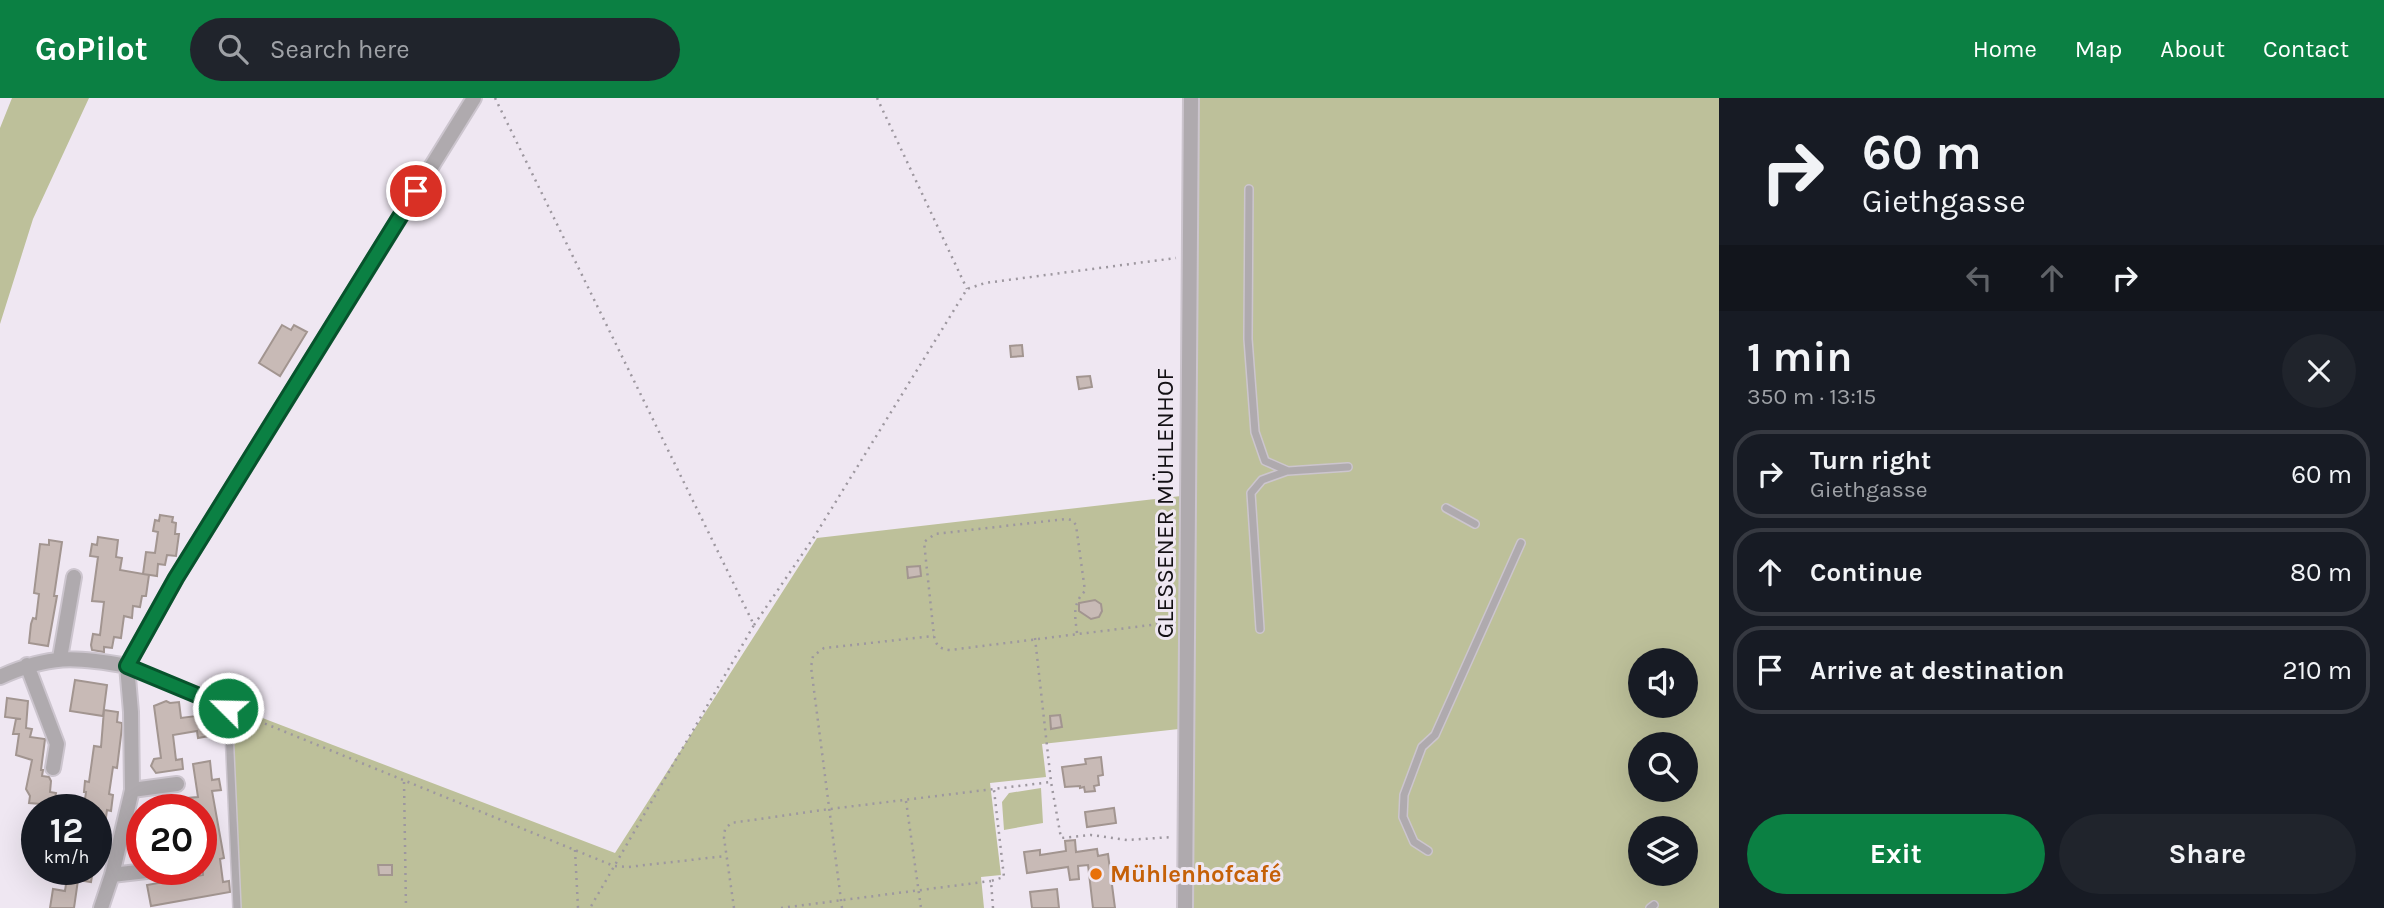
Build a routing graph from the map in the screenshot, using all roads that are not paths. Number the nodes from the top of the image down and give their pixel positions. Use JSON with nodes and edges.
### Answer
{"nodes":[{"id":1,"x":474,"y":98,"type":"edge"},
{"id":2,"x":1191,"y":98,"type":"edge"},
{"id":3,"x":1249,"y":189,"type":"dead end"},
{"id":4,"x":1348,"y":467,"type":"dead end"},
{"id":5,"x":1288,"y":471,"type":"junction"},
{"id":6,"x":1446,"y":508,"type":"dead end"},
{"id":7,"x":1475,"y":524,"type":"dead end"},
{"id":8,"x":1521,"y":543,"type":"dead end"},
{"id":9,"x":74,"y":577,"type":"dead end"},
{"id":10,"x":1260,"y":629,"type":"dead end"},
{"id":11,"x":60,"y":658,"type":"junction"},
{"id":12,"x":27,"y":665,"type":"junction"},
{"id":13,"x":127,"y":666,"type":"junction"},
{"id":14,"x":0,"y":677,"type":"edge"},
{"id":15,"x":53,"y":768,"type":"dead end"},
{"id":16,"x":177,"y":784,"type":"dead end"},
{"id":17,"x":132,"y":790,"type":"junction"},
{"id":18,"x":1428,"y":851,"type":"dead end"},
{"id":19,"x":126,"y":873,"type":"edge"},
{"id":20,"x":112,"y":875,"type":"joint"},
{"id":21,"x":109,"y":885,"type":"edge"},
{"id":22,"x":101,"y":908,"type":"edge"},
{"id":23,"x":237,"y":908,"type":"edge"},
{"id":24,"x":1185,"y":908,"type":"edge"}],
"edges":[{"from":1,"to":13,"type":"street"},
{"from":2,"to":24,"type":"street","name":"GLESSENER MÜHLENHOF"},
{"from":3,"to":5,"type":"lane"},
{"from":4,"to":5,"type":"lane"},
{"from":5,"to":10,"type":"lane"},
{"from":6,"to":7,"type":"lane"},
{"from":8,"to":18,"type":"lane"},
{"from":9,"to":11,"type":"street"},
{"from":11,"to":12,"type":"street"},
{"from":11,"to":13,"type":"street"},
{"from":12,"to":14,"type":"street"},
{"from":12,"to":15,"type":"street"},
{"from":13,"to":17,"type":"street"},
{"from":13,"to":23,"type":"lane"},
{"from":16,"to":17,"type":"street"},
{"from":17,"to":20,"type":"street"},
{"from":19,"to":20,"type":"street"},
{"from":21,"to":22,"type":"street"}]}
